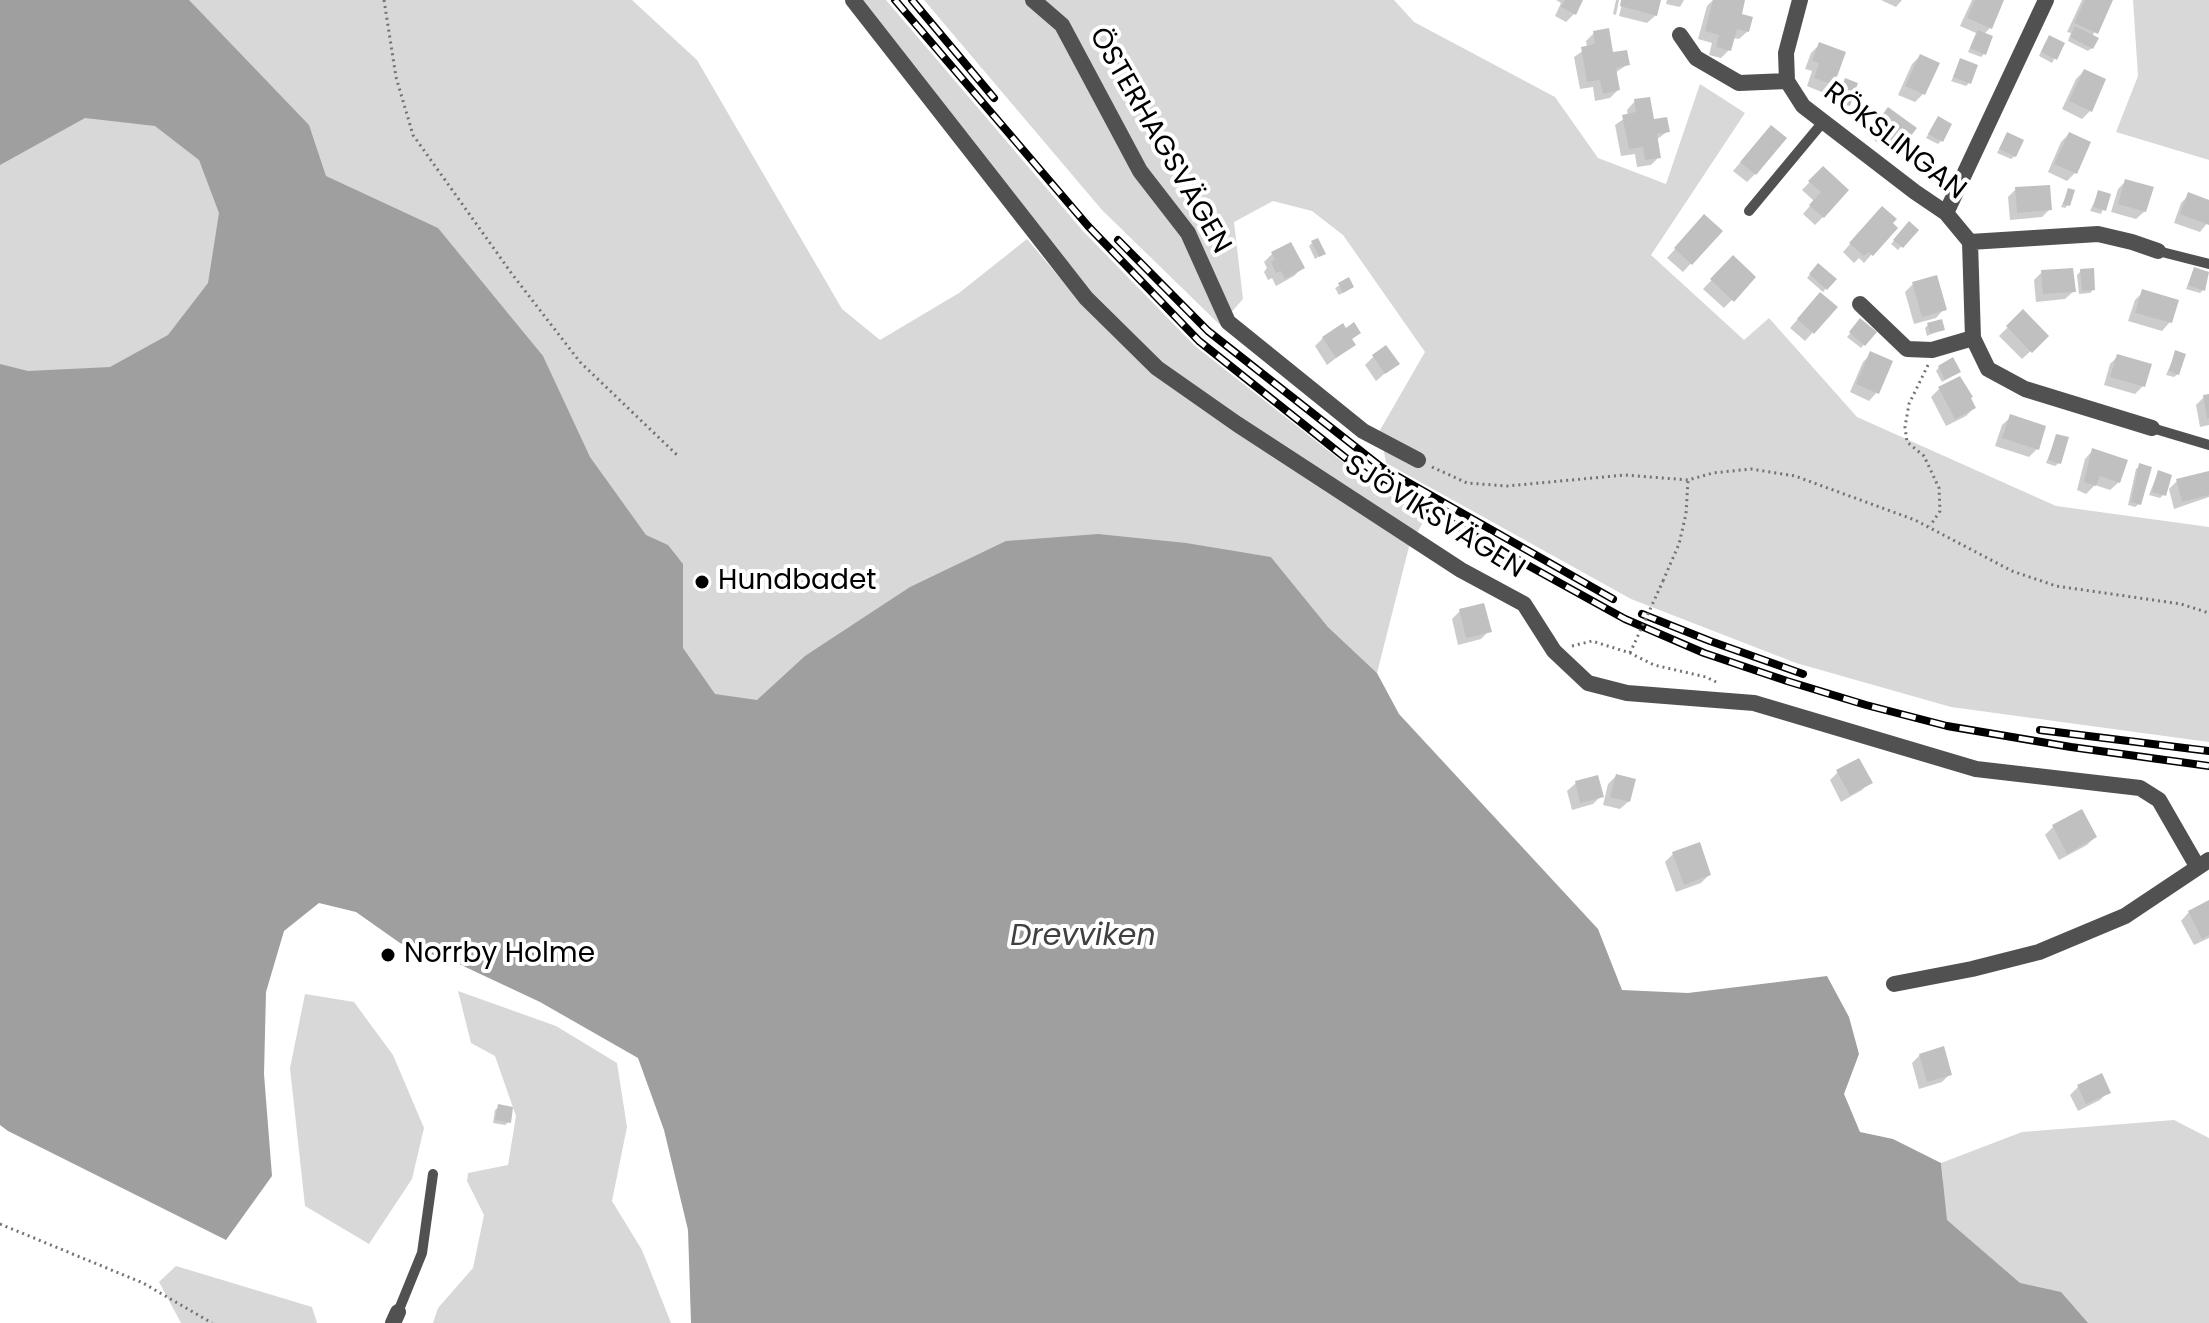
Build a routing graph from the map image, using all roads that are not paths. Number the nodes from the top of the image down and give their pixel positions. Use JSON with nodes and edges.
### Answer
{"nodes":[{"id":1,"x":853,"y":0,"type":"edge"},
{"id":2,"x":1033,"y":0,"type":"edge"},
{"id":3,"x":1800,"y":0,"type":"edge"},
{"id":4,"x":2046,"y":0,"type":"edge"},
{"id":5,"x":1680,"y":35,"type":"dead end"},
{"id":6,"x":1787,"y":81,"type":"junction"},
{"id":7,"x":1823,"y":122,"type":"junction"},
{"id":8,"x":1749,"y":211,"type":"dead end"},
{"id":9,"x":1946,"y":213,"type":"junction"},
{"id":10,"x":1970,"y":242,"type":"junction"},
{"id":11,"x":2158,"y":251,"type":"joint"},
{"id":12,"x":2209,"y":264,"type":"edge"},
{"id":13,"x":1860,"y":304,"type":"dead end"},
{"id":14,"x":1973,"y":338,"type":"junction"},
{"id":15,"x":2152,"y":428,"type":"joint"},
{"id":16,"x":2209,"y":445,"type":"edge"},
{"id":17,"x":1418,"y":460,"type":"road end"},
{"id":18,"x":2203,"y":863,"type":"edge"},
{"id":19,"x":1894,"y":984,"type":"dead end"},
{"id":20,"x":433,"y":1174,"type":"dead end"},
{"id":21,"x":396,"y":1317,"type":"edge"}],
"edges":[{"from":1,"to":18,"type":"street","name":"SJÖVIKSVÄGEN"},
{"from":2,"to":17,"type":"street","name":"ÖSTERHAGSVÄGEN"},
{"from":3,"to":6,"type":"street","name":"RÖKSLINGAN"},
{"from":4,"to":9,"type":"street"},
{"from":5,"to":6,"type":"street","name":"RÖKSLINGAN"},
{"from":6,"to":7,"type":"street","name":"RÖKSLINGAN"},
{"from":7,"to":8,"type":"lane"},
{"from":7,"to":9,"type":"street","name":"RÖKSLINGAN"},
{"from":9,"to":10,"type":"street","name":"RÖKSLINGAN"},
{"from":10,"to":11,"type":"street"},
{"from":10,"to":14,"type":"street","name":"RÖKSLINGAN"},
{"from":11,"to":12,"type":"lane"},
{"from":13,"to":14,"type":"street"},
{"from":14,"to":15,"type":"street","name":"RÖKSLINGAN"},
{"from":15,"to":16,"type":"lane"},
{"from":18,"to":19,"type":"street","name":"SJÖVIKSVÄGEN"},
{"from":20,"to":21,"type":"lane"}]}
